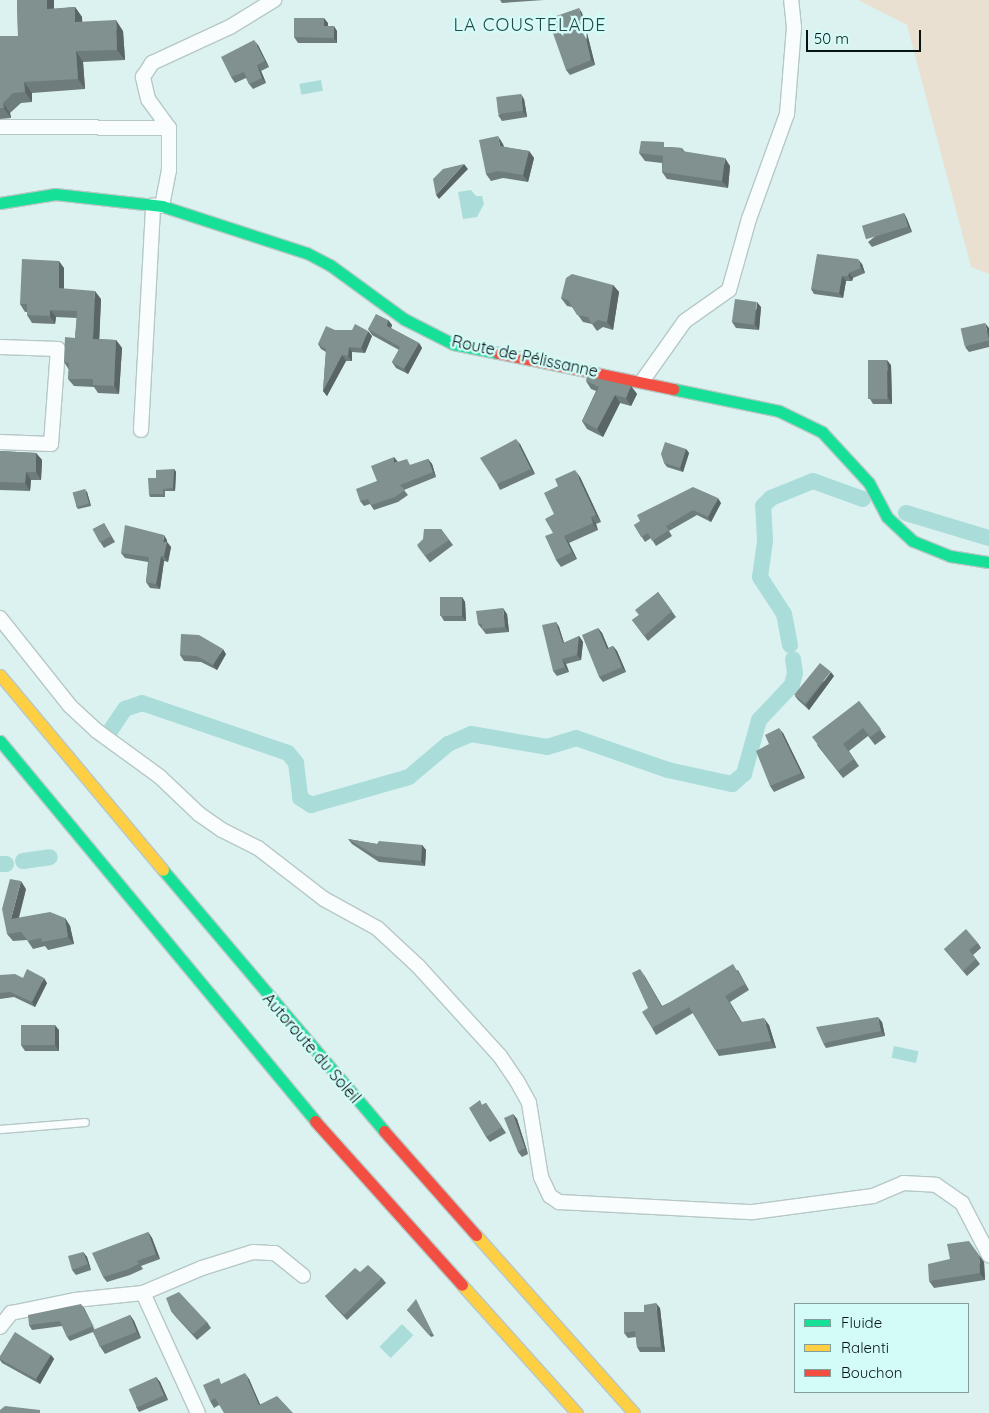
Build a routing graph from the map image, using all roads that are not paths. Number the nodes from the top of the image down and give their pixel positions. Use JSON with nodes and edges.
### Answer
{"nodes":[{"id":1,"x":274,"y":0,"type":"edge"},
{"id":2,"x":791,"y":0,"type":"edge"},
{"id":3,"x":0,"y":127,"type":"edge"},
{"id":4,"x":169,"y":128,"type":"junction"},
{"id":5,"x":0,"y":202,"type":"edge"},
{"id":6,"x":158,"y":206,"type":"junction"},
{"id":7,"x":0,"y":347,"type":"edge"},
{"id":8,"x":643,"y":380,"type":"junction"},
{"id":9,"x":141,"y":430,"type":"dead end"},
{"id":10,"x":0,"y":442,"type":"edge"},
{"id":11,"x":989,"y":562,"type":"edge"},
{"id":12,"x":0,"y":618,"type":"edge"},
{"id":13,"x":0,"y":675,"type":"edge"},
{"id":14,"x":0,"y":741,"type":"edge"},
{"id":15,"x":86,"y":1122,"type":"dead end"},
{"id":16,"x":0,"y":1129,"type":"edge"},
{"id":17,"x":989,"y":1255,"type":"edge"},
{"id":18,"x":303,"y":1276,"type":"dead end"},
{"id":19,"x":143,"y":1293,"type":"junction"},
{"id":20,"x":0,"y":1327,"type":"edge"},
{"id":21,"x":198,"y":1413,"type":"edge"},
{"id":22,"x":577,"y":1413,"type":"edge"},
{"id":23,"x":634,"y":1413,"type":"edge"}],
"edges":[{"from":1,"to":4,"type":"street"},
{"from":2,"to":8,"type":"street"},
{"from":3,"to":4,"type":"street"},
{"from":4,"to":6,"type":"street"},
{"from":5,"to":6,"type":"main road","name":"Route de Pélissanne"},
{"from":6,"to":8,"type":"main road","name":"Route de Pélissanne"},
{"from":6,"to":9,"type":"street"},
{"from":7,"to":10,"type":"street"},
{"from":8,"to":11,"type":"main road","name":"Route de Pélissanne"},
{"from":12,"to":17,"type":"street"},
{"from":13,"to":23,"type":"main road","name":"Autoroute du Soleil"},
{"from":14,"to":22,"type":"main road"},
{"from":15,"to":16,"type":"lane"},
{"from":18,"to":19,"type":"street"},
{"from":19,"to":20,"type":"street"},
{"from":19,"to":21,"type":"street"}]}
